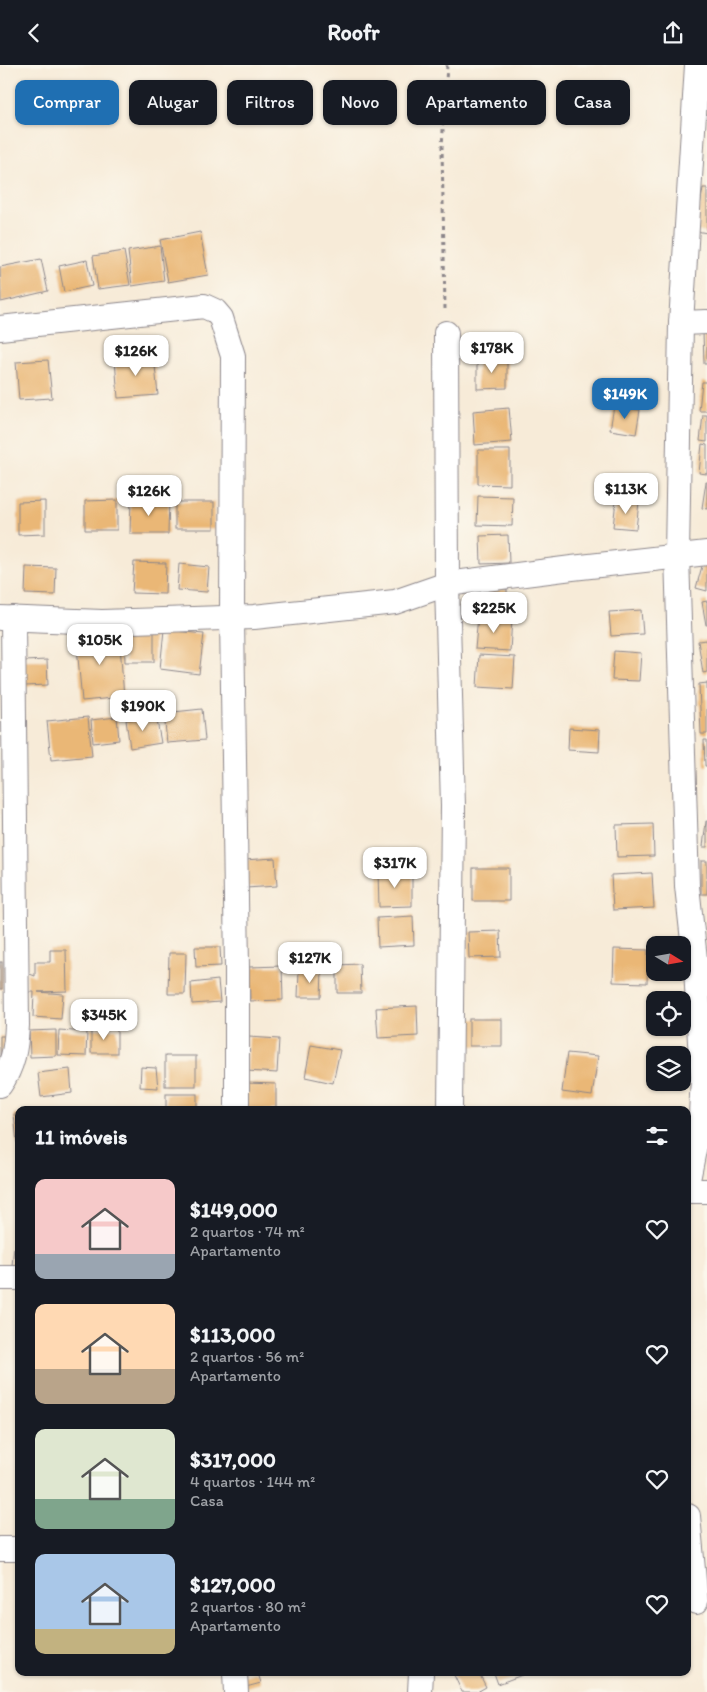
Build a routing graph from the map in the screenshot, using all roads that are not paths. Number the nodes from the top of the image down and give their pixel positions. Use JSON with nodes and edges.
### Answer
{"nodes":[{"id":1,"x":698,"y":65,"type":"edge"},
{"id":2,"x":707,"y":322,"type":"edge"},
{"id":3,"x":681,"y":323,"type":"junction"},
{"id":4,"x":0,"y":328,"type":"edge"},
{"id":5,"x":446,"y":333,"type":"road end"},
{"id":6,"x":707,"y":553,"type":"edge"},
{"id":7,"x":677,"y":555,"type":"junction"},
{"id":8,"x":447,"y":584,"type":"junction"},
{"id":9,"x":6,"y":618,"type":"edge"},
{"id":10,"x":232,"y":618,"type":"junction"},
{"id":11,"x":0,"y":1085,"type":"edge"},
{"id":12,"x":237,"y":1106,"type":"edge"},
{"id":13,"x":450,"y":1106,"type":"edge"},
{"id":14,"x":691,"y":1165,"type":"edge"},
{"id":15,"x":691,"y":1191,"type":"edge"},
{"id":16,"x":707,"y":1191,"type":"edge"},
{"id":17,"x":0,"y":1278,"type":"edge"},
{"id":18,"x":15,"y":1278,"type":"edge"},
{"id":19,"x":691,"y":1548,"type":"edge"},
{"id":20,"x":0,"y":1549,"type":"edge"},
{"id":21,"x":15,"y":1549,"type":"edge"},
{"id":22,"x":696,"y":1602,"type":"dead end"},
{"id":23,"x":235,"y":1676,"type":"edge"},
{"id":24,"x":421,"y":1676,"type":"edge"},
{"id":25,"x":236,"y":1692,"type":"edge"},
{"id":26,"x":420,"y":1692,"type":"edge"}],
"edges":[{"from":1,"to":3,"type":"street"},
{"from":2,"to":3,"type":"street"},
{"from":3,"to":7,"type":"street"},
{"from":4,"to":10,"type":"street"},
{"from":5,"to":8,"type":"street"},
{"from":6,"to":7,"type":"street"},
{"from":7,"to":8,"type":"street"},
{"from":7,"to":14,"type":"street"},
{"from":8,"to":10,"type":"street"},
{"from":8,"to":13,"type":"street"},
{"from":9,"to":10,"type":"street"},
{"from":9,"to":11,"type":"street"},
{"from":10,"to":12,"type":"street"},
{"from":15,"to":16,"type":"street"},
{"from":17,"to":18,"type":"street"},
{"from":19,"to":22,"type":"street"},
{"from":20,"to":21,"type":"street"},
{"from":23,"to":25,"type":"street"},
{"from":24,"to":26,"type":"street"}]}
